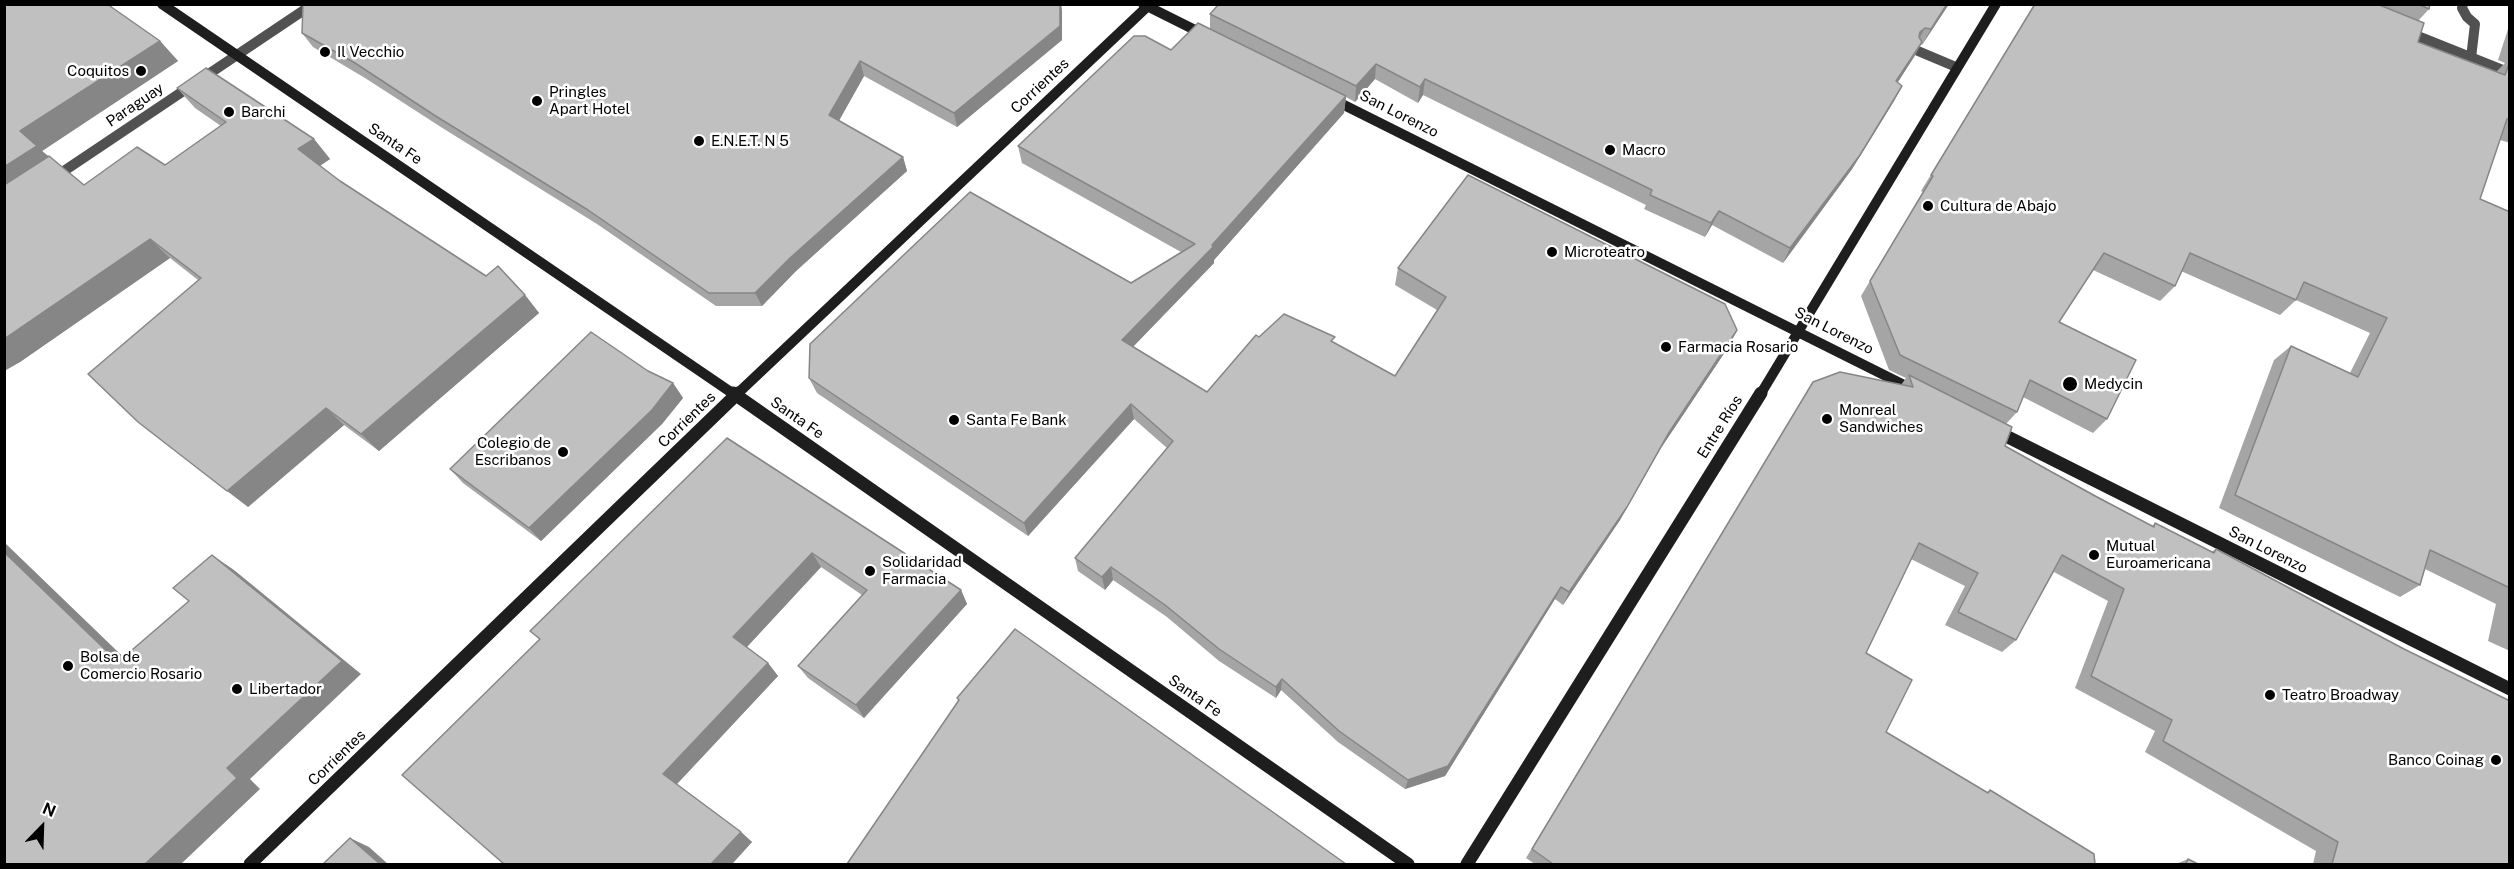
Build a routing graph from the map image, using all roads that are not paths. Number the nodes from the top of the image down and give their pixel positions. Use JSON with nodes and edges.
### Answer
{"nodes":[{"id":1,"x":162,"y":4,"type":"edge"},
{"id":2,"x":313,"y":4,"type":"edge"},
{"id":3,"x":1996,"y":4,"type":"edge"},
{"id":4,"x":2463,"y":4,"type":"edge"},
{"id":5,"x":1147,"y":5,"type":"edge"},
{"id":6,"x":2393,"y":27,"type":"edge"},
{"id":7,"x":1212,"y":39,"type":"edge"},
{"id":8,"x":1918,"y":51,"type":"edge"},
{"id":9,"x":236,"y":56,"type":"junction"},
{"id":10,"x":2471,"y":58,"type":"junction"},
{"id":11,"x":1956,"y":67,"type":"junction"},
{"id":12,"x":2510,"y":73,"type":"edge"},
{"id":13,"x":1319,"y":92,"type":"edge"},
{"id":14,"x":43,"y":185,"type":"edge"},
{"id":15,"x":1799,"y":332,"type":"junction"},
{"id":16,"x":736,"y":395,"type":"junction"},
{"id":17,"x":1926,"y":396,"type":"edge"},
{"id":18,"x":1989,"y":428,"type":"edge"},
{"id":19,"x":2510,"y":689,"type":"edge"},
{"id":20,"x":250,"y":864,"type":"edge"},
{"id":21,"x":1408,"y":864,"type":"edge"},
{"id":22,"x":1467,"y":864,"type":"edge"}],
"edges":[{"from":1,"to":9,"type":"main road","name":"Santa Fe"},
{"from":2,"to":9,"type":"street","name":"Paraguay"},
{"from":3,"to":11,"type":"main road","name":"Entre Ríos"},
{"from":4,"to":10,"type":"street"},
{"from":5,"to":7,"type":"main road"},
{"from":5,"to":16,"type":"main road","name":"Corrientes"},
{"from":6,"to":10,"type":"street"},
{"from":8,"to":11,"type":"street"},
{"from":9,"to":14,"type":"street","name":"Paraguay"},
{"from":9,"to":16,"type":"main road","name":"Santa Fe"},
{"from":10,"to":12,"type":"street"},
{"from":11,"to":15,"type":"main road","name":"Entre Ríos"},
{"from":13,"to":15,"type":"main road","name":"San Lorenzo"},
{"from":15,"to":17,"type":"main road","name":"San Lorenzo"},
{"from":15,"to":22,"type":"main road","name":"Entre Ríos"},
{"from":16,"to":20,"type":"main road","name":"Corrientes"},
{"from":16,"to":21,"type":"main road","name":"Santa Fe"},
{"from":18,"to":19,"type":"main road","name":"San Lorenzo"}]}
